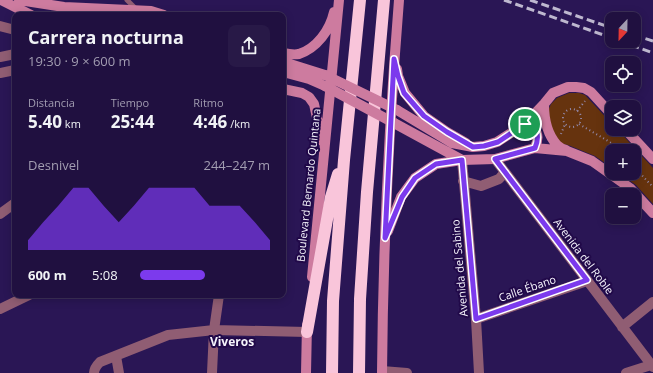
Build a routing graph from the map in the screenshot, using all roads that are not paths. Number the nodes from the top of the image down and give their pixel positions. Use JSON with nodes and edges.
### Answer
{"nodes":[{"id":1,"x":1,"y":0,"type":"edge"},
{"id":2,"x":20,"y":0,"type":"edge"},
{"id":3,"x":338,"y":0,"type":"edge"},
{"id":4,"x":360,"y":0,"type":"edge"},
{"id":5,"x":384,"y":0,"type":"edge"},
{"id":6,"x":399,"y":0,"type":"edge"},
{"id":7,"x":128,"y":9,"type":"edge"},
{"id":8,"x":25,"y":12,"type":"edge"},
{"id":9,"x":154,"y":12,"type":"edge"},
{"id":10,"x":0,"y":26,"type":"edge"},
{"id":11,"x":12,"y":29,"type":"edge"},
{"id":12,"x":286,"y":53,"type":"edge"},
{"id":13,"x":12,"y":55,"type":"edge"},
{"id":14,"x":0,"y":57,"type":"edge"},
{"id":15,"x":394,"y":59,"type":"junction"},
{"id":16,"x":286,"y":63,"type":"edge"},
{"id":17,"x":12,"y":71,"type":"edge"},
{"id":18,"x":0,"y":73,"type":"edge"},
{"id":19,"x":286,"y":73,"type":"edge"},
{"id":20,"x":286,"y":90,"type":"edge"},
{"id":21,"x":544,"y":104,"type":"junction"},
{"id":22,"x":605,"y":107,"type":"edge"},
{"id":23,"x":525,"y":124,"type":"junction"},
{"id":24,"x":632,"y":136,"type":"edge"},
{"id":25,"x":473,"y":147,"type":"junction"},
{"id":26,"x":535,"y":148,"type":"junction"},
{"id":27,"x":568,"y":151,"type":"junction"},
{"id":28,"x":324,"y":153,"type":"junction"},
{"id":29,"x":495,"y":159,"type":"junction"},
{"id":30,"x":653,"y":159,"type":"edge"},
{"id":31,"x":344,"y":160,"type":"junction"},
{"id":32,"x":462,"y":160,"type":"junction"},
{"id":33,"x":505,"y":172,"type":"junction"},
{"id":34,"x":464,"y":180,"type":"junction"},
{"id":35,"x":12,"y":205,"type":"edge"},
{"id":36,"x":653,"y":213,"type":"edge"},
{"id":37,"x":0,"y":214,"type":"edge"},
{"id":38,"x":385,"y":238,"type":"junction"},
{"id":39,"x":587,"y":280,"type":"junction"},
{"id":40,"x":23,"y":298,"type":"edge"},
{"id":41,"x":219,"y":298,"type":"edge"},
{"id":42,"x":653,"y":302,"type":"edge"},
{"id":43,"x":0,"y":309,"type":"edge"},
{"id":44,"x":476,"y":319,"type":"junction"},
{"id":45,"x":622,"y":327,"type":"junction"},
{"id":46,"x":214,"y":330,"type":"junction"},
{"id":47,"x":307,"y":332,"type":"junction"},
{"id":48,"x":116,"y":356,"type":"junction"},
{"id":49,"x":652,"y":366,"type":"edge"},
{"id":50,"x":382,"y":372,"type":"edge"},
{"id":51,"x":94,"y":373,"type":"edge"},
{"id":52,"x":119,"y":373,"type":"edge"},
{"id":53,"x":212,"y":373,"type":"edge"},
{"id":54,"x":306,"y":373,"type":"edge"},
{"id":55,"x":332,"y":373,"type":"edge"},
{"id":56,"x":359,"y":373,"type":"edge"},
{"id":57,"x":407,"y":373,"type":"edge"},
{"id":58,"x":478,"y":373,"type":"edge"},
{"id":59,"x":626,"y":373,"type":"edge"}],
"edges":[{"from":1,"to":8,"type":"main road"},
{"from":2,"to":7,"type":"main road"},
{"from":3,"to":12,"type":"main road"},
{"from":3,"to":28,"type":"main road","name":"Boulevard Bernardo Quintana"},
{"from":4,"to":31,"type":"highway"},
{"from":5,"to":56,"type":"highway"},
{"from":6,"to":15,"type":"main road"},
{"from":7,"to":9,"type":"main road"},
{"from":10,"to":11,"type":"street"},
{"from":13,"to":14,"type":"street"},
{"from":15,"to":25,"type":"main road"},
{"from":15,"to":38,"type":"main road"},
{"from":16,"to":25,"type":"main road","bridge":true},
{"from":17,"to":18,"type":"street"},
{"from":19,"to":32,"type":"main road","bridge":true},
{"from":20,"to":28,"type":"main road"},
{"from":21,"to":22,"type":"main road"},
{"from":21,"to":23,"type":"main road"},
{"from":21,"to":27,"type":"main road"},
{"from":23,"to":25,"type":"main road"},
{"from":23,"to":26,"type":"main road"},
{"from":24,"to":30,"type":"main road"},
{"from":26,"to":27,"type":"main road"},
{"from":26,"to":29,"type":"main road"},
{"from":27,"to":36,"type":"main road"},
{"from":28,"to":47,"type":"main road","name":"Boulevard Bernardo Quintana"},
{"from":29,"to":32,"type":"main road"},
{"from":29,"to":33,"type":"street","name":"Avenida del Roble"},
{"from":31,"to":47,"type":"highway"},
{"from":31,"to":55,"type":"highway"},
{"from":32,"to":34,"type":"street","name":"Avenida del Sabino"},
{"from":32,"to":38,"type":"main road"},
{"from":33,"to":34,"type":"street"},
{"from":33,"to":39,"type":"street","name":"Avenida del Roble"},
{"from":34,"to":44,"type":"street","name":"Avenida del Sabino"},
{"from":35,"to":37,"type":"street"},
{"from":38,"to":50,"type":"main road"},
{"from":39,"to":44,"type":"street","name":"Calle Ébano"},
{"from":39,"to":45,"type":"street","name":"Avenida del Roble"},
{"from":40,"to":43,"type":"street"},
{"from":41,"to":46,"type":"street"},
{"from":42,"to":45,"type":"street"},
{"from":44,"to":58,"type":"street","name":"Avenida del Sabino"},
{"from":45,"to":49,"type":"street","name":"Avenida del Roble"},
{"from":46,"to":47,"type":"street"},
{"from":46,"to":48,"type":"street"},
{"from":46,"to":53,"type":"street"},
{"from":47,"to":54,"type":"main road","name":"Boulevard Bernardo Quintana"},
{"from":48,"to":51,"type":"street"},
{"from":48,"to":52,"type":"street"},
{"from":49,"to":59,"type":"street"},
{"from":50,"to":57,"type":"street"}]}
